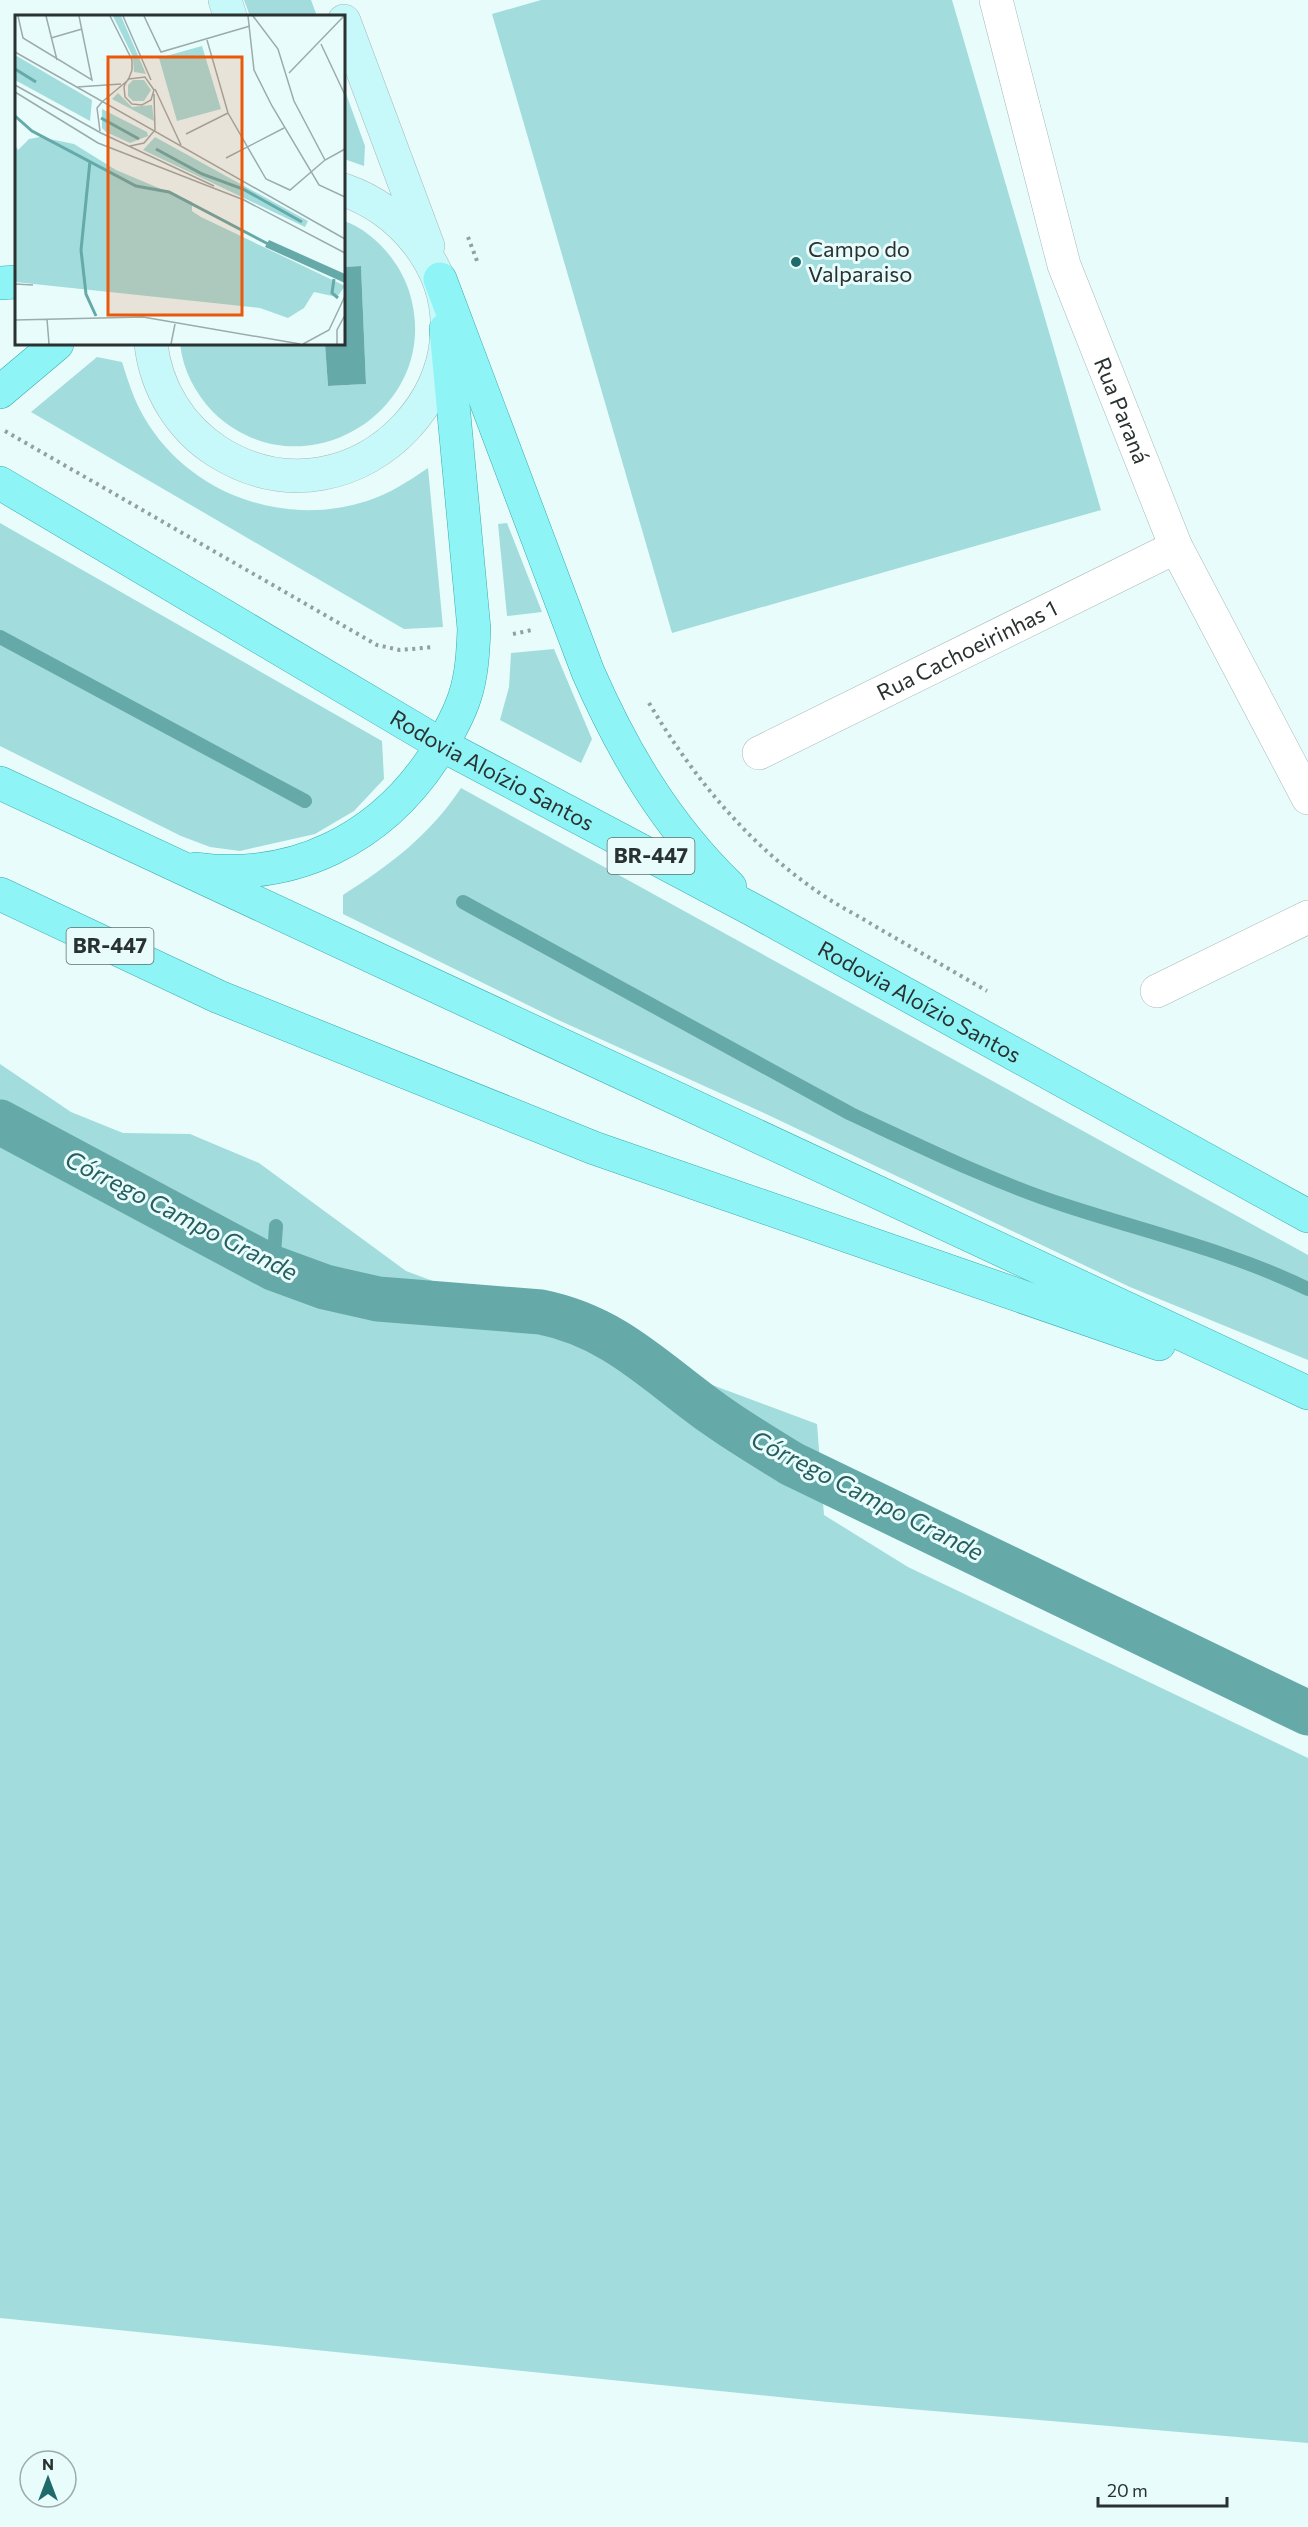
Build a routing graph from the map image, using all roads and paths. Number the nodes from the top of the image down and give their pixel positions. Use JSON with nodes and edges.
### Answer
{"nodes":[{"id":1,"x":225,"y":0,"type":"edge"},
{"id":2,"x":336,"y":0,"type":"edge"},
{"id":3,"x":996,"y":0,"type":"edge"},
{"id":4,"x":230,"y":15,"type":"edge"},
{"id":5,"x":342,"y":15,"type":"edge"},
{"id":6,"x":345,"y":24,"type":"edge"},
{"id":7,"x":345,"y":190,"type":"edge"},
{"id":8,"x":440,"y":279,"type":"junction"},
{"id":9,"x":15,"y":282,"type":"edge"},
{"id":10,"x":0,"y":283,"type":"edge"},
{"id":11,"x":446,"y":329,"type":"junction"},
{"id":12,"x":56,"y":345,"type":"edge"},
{"id":13,"x":151,"y":345,"type":"edge"},
{"id":14,"x":0,"y":392,"type":"edge"},
{"id":15,"x":0,"y":429,"type":"edge"},
{"id":16,"x":0,"y":483,"type":"edge"},
{"id":17,"x":1176,"y":547,"type":"junction"},
{"id":18,"x":572,"y":623,"type":"junction"},
{"id":19,"x":474,"y":642,"type":"junction"},
{"id":20,"x":648,"y":700,"type":"dead end"},
{"id":21,"x":442,"y":745,"type":"junction"},
{"id":22,"x":759,"y":753,"type":"dead end"},
{"id":23,"x":0,"y":783,"type":"edge"},
{"id":24,"x":1308,"y":798,"type":"edge"},
{"id":25,"x":176,"y":867,"type":"junction"},
{"id":26,"x":0,"y":894,"type":"edge"},
{"id":27,"x":755,"y":911,"type":"junction"},
{"id":28,"x":1308,"y":917,"type":"edge"},
{"id":29,"x":1157,"y":991,"type":"dead end"},
{"id":30,"x":994,"y":994,"type":"dead end"},
{"id":31,"x":1308,"y":1216,"type":"edge"},
{"id":32,"x":1308,"y":1395,"type":"edge"}],
"edges":[{"from":1,"to":4,"type":"main road"},
{"from":2,"to":5,"type":"main road"},
{"from":3,"to":17,"type":"street","name":"Rua Paraná"},
{"from":6,"to":8,"type":"main road"},
{"from":7,"to":8,"type":"main road"},
{"from":8,"to":11,"type":"main road"},
{"from":8,"to":18,"type":"main road"},
{"from":9,"to":10,"type":"main road"},
{"from":11,"to":13,"type":"main road"},
{"from":11,"to":19,"type":"main road"},
{"from":12,"to":14,"type":"main road"},
{"from":15,"to":19,"type":"path"},
{"from":16,"to":21,"type":"main road","name":"Rodovia Aloízio Santos","number":"BR-447"},
{"from":17,"to":22,"type":"street","name":"Rua Cachoeirinhas 1"},
{"from":17,"to":24,"type":"street","name":"Rua Paraná"},
{"from":18,"to":19,"type":"path"},
{"from":18,"to":27,"type":"main road"},
{"from":19,"to":21,"type":"main road"},
{"from":20,"to":30,"type":"path"},
{"from":21,"to":25,"type":"main road"},
{"from":21,"to":27,"type":"main road","name":"Rodovia Aloízio Santos","number":"BR-447"},
{"from":23,"to":25,"type":"main road"},
{"from":25,"to":32,"type":"main road"},
{"from":26,"to":32,"type":"main road","number":"BR-447"},
{"from":27,"to":31,"type":"main road","name":"Rodovia Aloízio Santos","number":"BR-447"},
{"from":28,"to":29,"type":"street"}]}
